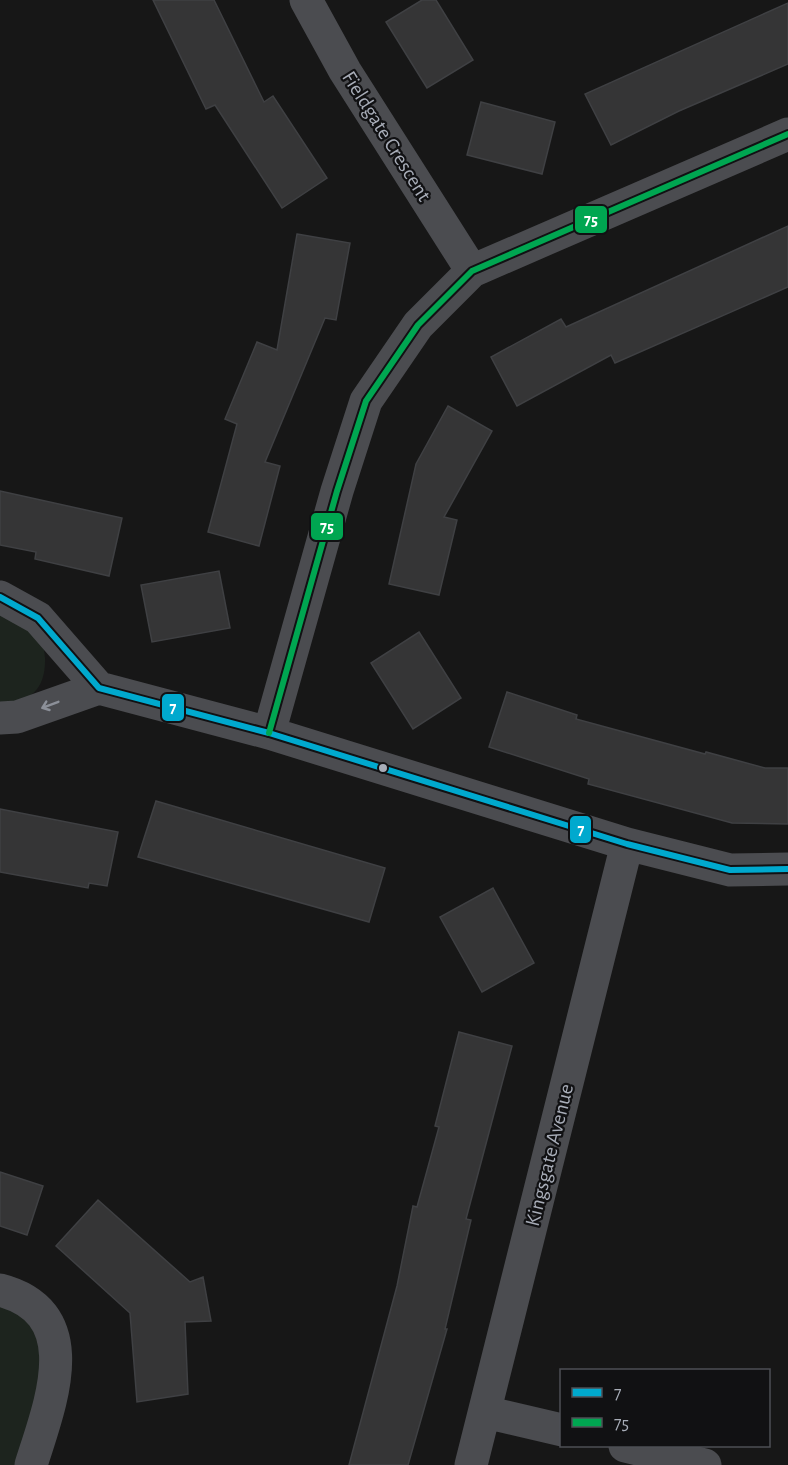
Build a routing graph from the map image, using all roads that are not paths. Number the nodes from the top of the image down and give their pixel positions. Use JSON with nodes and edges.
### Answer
{"nodes":[{"id":1,"x":306,"y":0,"type":"edge"},
{"id":2,"x":788,"y":134,"type":"edge"},
{"id":3,"x":472,"y":271,"type":"junction"},
{"id":4,"x":0,"y":597,"type":"edge"},
{"id":5,"x":99,"y":688,"type":"junction"},
{"id":6,"x":0,"y":718,"type":"edge"},
{"id":7,"x":269,"y":733,"type":"junction"},
{"id":8,"x":627,"y":844,"type":"junction"},
{"id":9,"x":788,"y":869,"type":"edge"},
{"id":10,"x":0,"y":1290,"type":"edge"},
{"id":11,"x":485,"y":1412,"type":"junction"},
{"id":12,"x":560,"y":1430,"type":"edge"},
{"id":13,"x":629,"y":1447,"type":"edge"},
{"id":14,"x":31,"y":1465,"type":"edge"},
{"id":15,"x":471,"y":1465,"type":"edge"},
{"id":16,"x":705,"y":1465,"type":"edge"}],
"edges":[{"from":1,"to":3,"type":"street","name":"Fieldgate Crescent"},
{"from":2,"to":3,"type":"street"},
{"from":3,"to":7,"type":"street"},
{"from":4,"to":5,"type":"street"},
{"from":5,"to":6,"type":"street","one_way":true},
{"from":5,"to":7,"type":"street"},
{"from":7,"to":8,"type":"street"},
{"from":8,"to":9,"type":"street"},
{"from":8,"to":11,"type":"street","name":"Kingsgate Avenue"},
{"from":10,"to":14,"type":"street"},
{"from":11,"to":12,"type":"street"},
{"from":11,"to":15,"type":"street","name":"Kingsgate Avenue"},
{"from":13,"to":16,"type":"street"}]}
